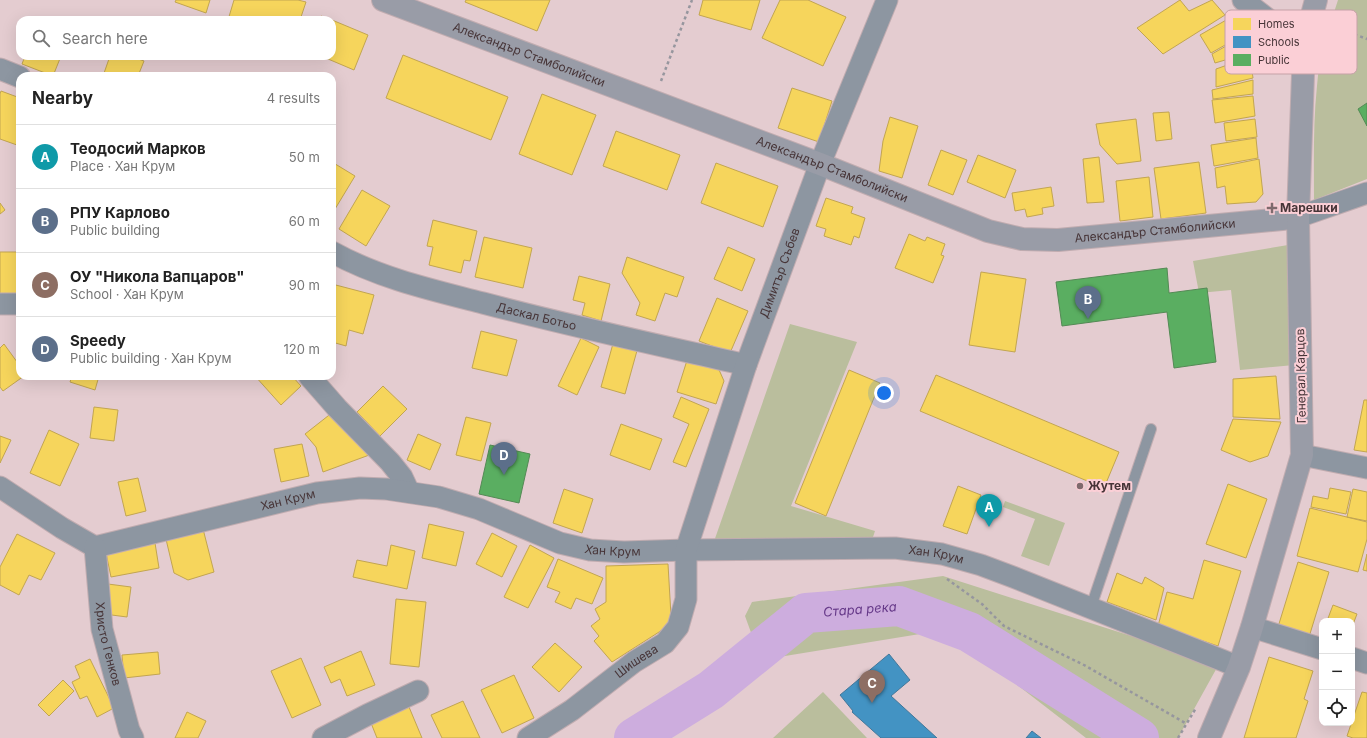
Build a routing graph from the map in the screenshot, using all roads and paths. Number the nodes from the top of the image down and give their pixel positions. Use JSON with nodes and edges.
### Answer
{"nodes":[{"id":1,"x":383,"y":0,"type":"edge"},
{"id":2,"x":692,"y":0,"type":"edge"},
{"id":3,"x":887,"y":0,"type":"edge"},
{"id":4,"x":1243,"y":0,"type":"edge"},
{"id":5,"x":1256,"y":10,"type":"edge"},
{"id":6,"x":1357,"y":33,"type":"edge"},
{"id":7,"x":1367,"y":39,"type":"edge"},
{"id":8,"x":0,"y":69,"type":"edge"},
{"id":9,"x":1303,"y":74,"type":"edge"},
{"id":10,"x":16,"y":75,"type":"edge"},
{"id":11,"x":653,"y":102,"type":"junction"},
{"id":12,"x":820,"y":164,"type":"junction"},
{"id":13,"x":1367,"y":194,"type":"edge"},
{"id":14,"x":1298,"y":216,"type":"junction"},
{"id":15,"x":336,"y":254,"type":"edge"},
{"id":16,"x":0,"y":304,"type":"edge"},
{"id":17,"x":16,"y":304,"type":"edge"},
{"id":18,"x":746,"y":364,"type":"junction"},
{"id":19,"x":312,"y":380,"type":"edge"},
{"id":20,"x":1151,"y":429,"type":"dead end"},
{"id":21,"x":1302,"y":455,"type":"junction"},
{"id":22,"x":1367,"y":468,"type":"edge"},
{"id":23,"x":0,"y":487,"type":"edge"},
{"id":24,"x":408,"y":492,"type":"junction"},
{"id":25,"x":95,"y":547,"type":"junction"},
{"id":26,"x":686,"y":550,"type":"junction"},
{"id":27,"x":943,"y":576,"type":"dead end"},
{"id":28,"x":1091,"y":607,"type":"junction"},
{"id":29,"x":1252,"y":627,"type":"junction"},
{"id":30,"x":1319,"y":648,"type":"edge"},
{"id":31,"x":1355,"y":659,"type":"edge"},
{"id":32,"x":1367,"y":663,"type":"edge"},
{"id":33,"x":1239,"y":667,"type":"junction"},
{"id":34,"x":418,"y":692,"type":"dead end"},
{"id":35,"x":1198,"y":704,"type":"dead end"},
{"id":36,"x":1187,"y":724,"type":"junction"},
{"id":37,"x":133,"y":738,"type":"edge"},
{"id":38,"x":323,"y":738,"type":"edge"},
{"id":39,"x":528,"y":738,"type":"edge"},
{"id":40,"x":1178,"y":738,"type":"edge"},
{"id":41,"x":1209,"y":738,"type":"edge"}],
"edges":[{"from":1,"to":11,"type":"street","name":"Александър Стамболийски"},
{"from":2,"to":11,"type":"path"},
{"from":3,"to":12,"type":"street","name":"Димитър Събев"},
{"from":4,"to":5,"type":"street"},
{"from":6,"to":7,"type":"path"},
{"from":8,"to":10,"type":"street"},
{"from":9,"to":14,"type":"street","name":"Генерал Карцов"},
{"from":11,"to":12,"type":"street","name":"Александър Стамболийски"},
{"from":12,"to":14,"type":"street","name":"Александър Стамболийски"},
{"from":12,"to":18,"type":"street","name":"Димитър Събев"},
{"from":13,"to":14,"type":"street"},
{"from":14,"to":21,"type":"street","name":"Генерал Карцов"},
{"from":15,"to":18,"type":"street","name":"Даскал Ботьо"},
{"from":16,"to":17,"type":"street"},
{"from":18,"to":26,"type":"street","name":"Димитър Събев"},
{"from":19,"to":24,"type":"street"},
{"from":20,"to":28,"type":"lane"},
{"from":21,"to":22,"type":"street"},
{"from":21,"to":29,"type":"street","name":"Генерал Карцов"},
{"from":23,"to":25,"type":"street"},
{"from":24,"to":25,"type":"street","name":"Хан Крум"},
{"from":24,"to":26,"type":"street","name":"Хан Крум"},
{"from":25,"to":37,"type":"street","name":"Христо Генков"},
{"from":26,"to":28,"type":"street","name":"Хан Крум"},
{"from":26,"to":39,"type":"street","name":"Шишева"},
{"from":27,"to":36,"type":"path"},
{"from":28,"to":33,"type":"street","name":"Хан Крум"},
{"from":29,"to":30,"type":"street"},
{"from":29,"to":33,"type":"street","name":"Генерал Карцов"},
{"from":31,"to":32,"type":"street"},
{"from":33,"to":41,"type":"street","name":"Генерал Карцов"},
{"from":34,"to":38,"type":"street"},
{"from":35,"to":36,"type":"path"},
{"from":36,"to":40,"type":"path"}]}
